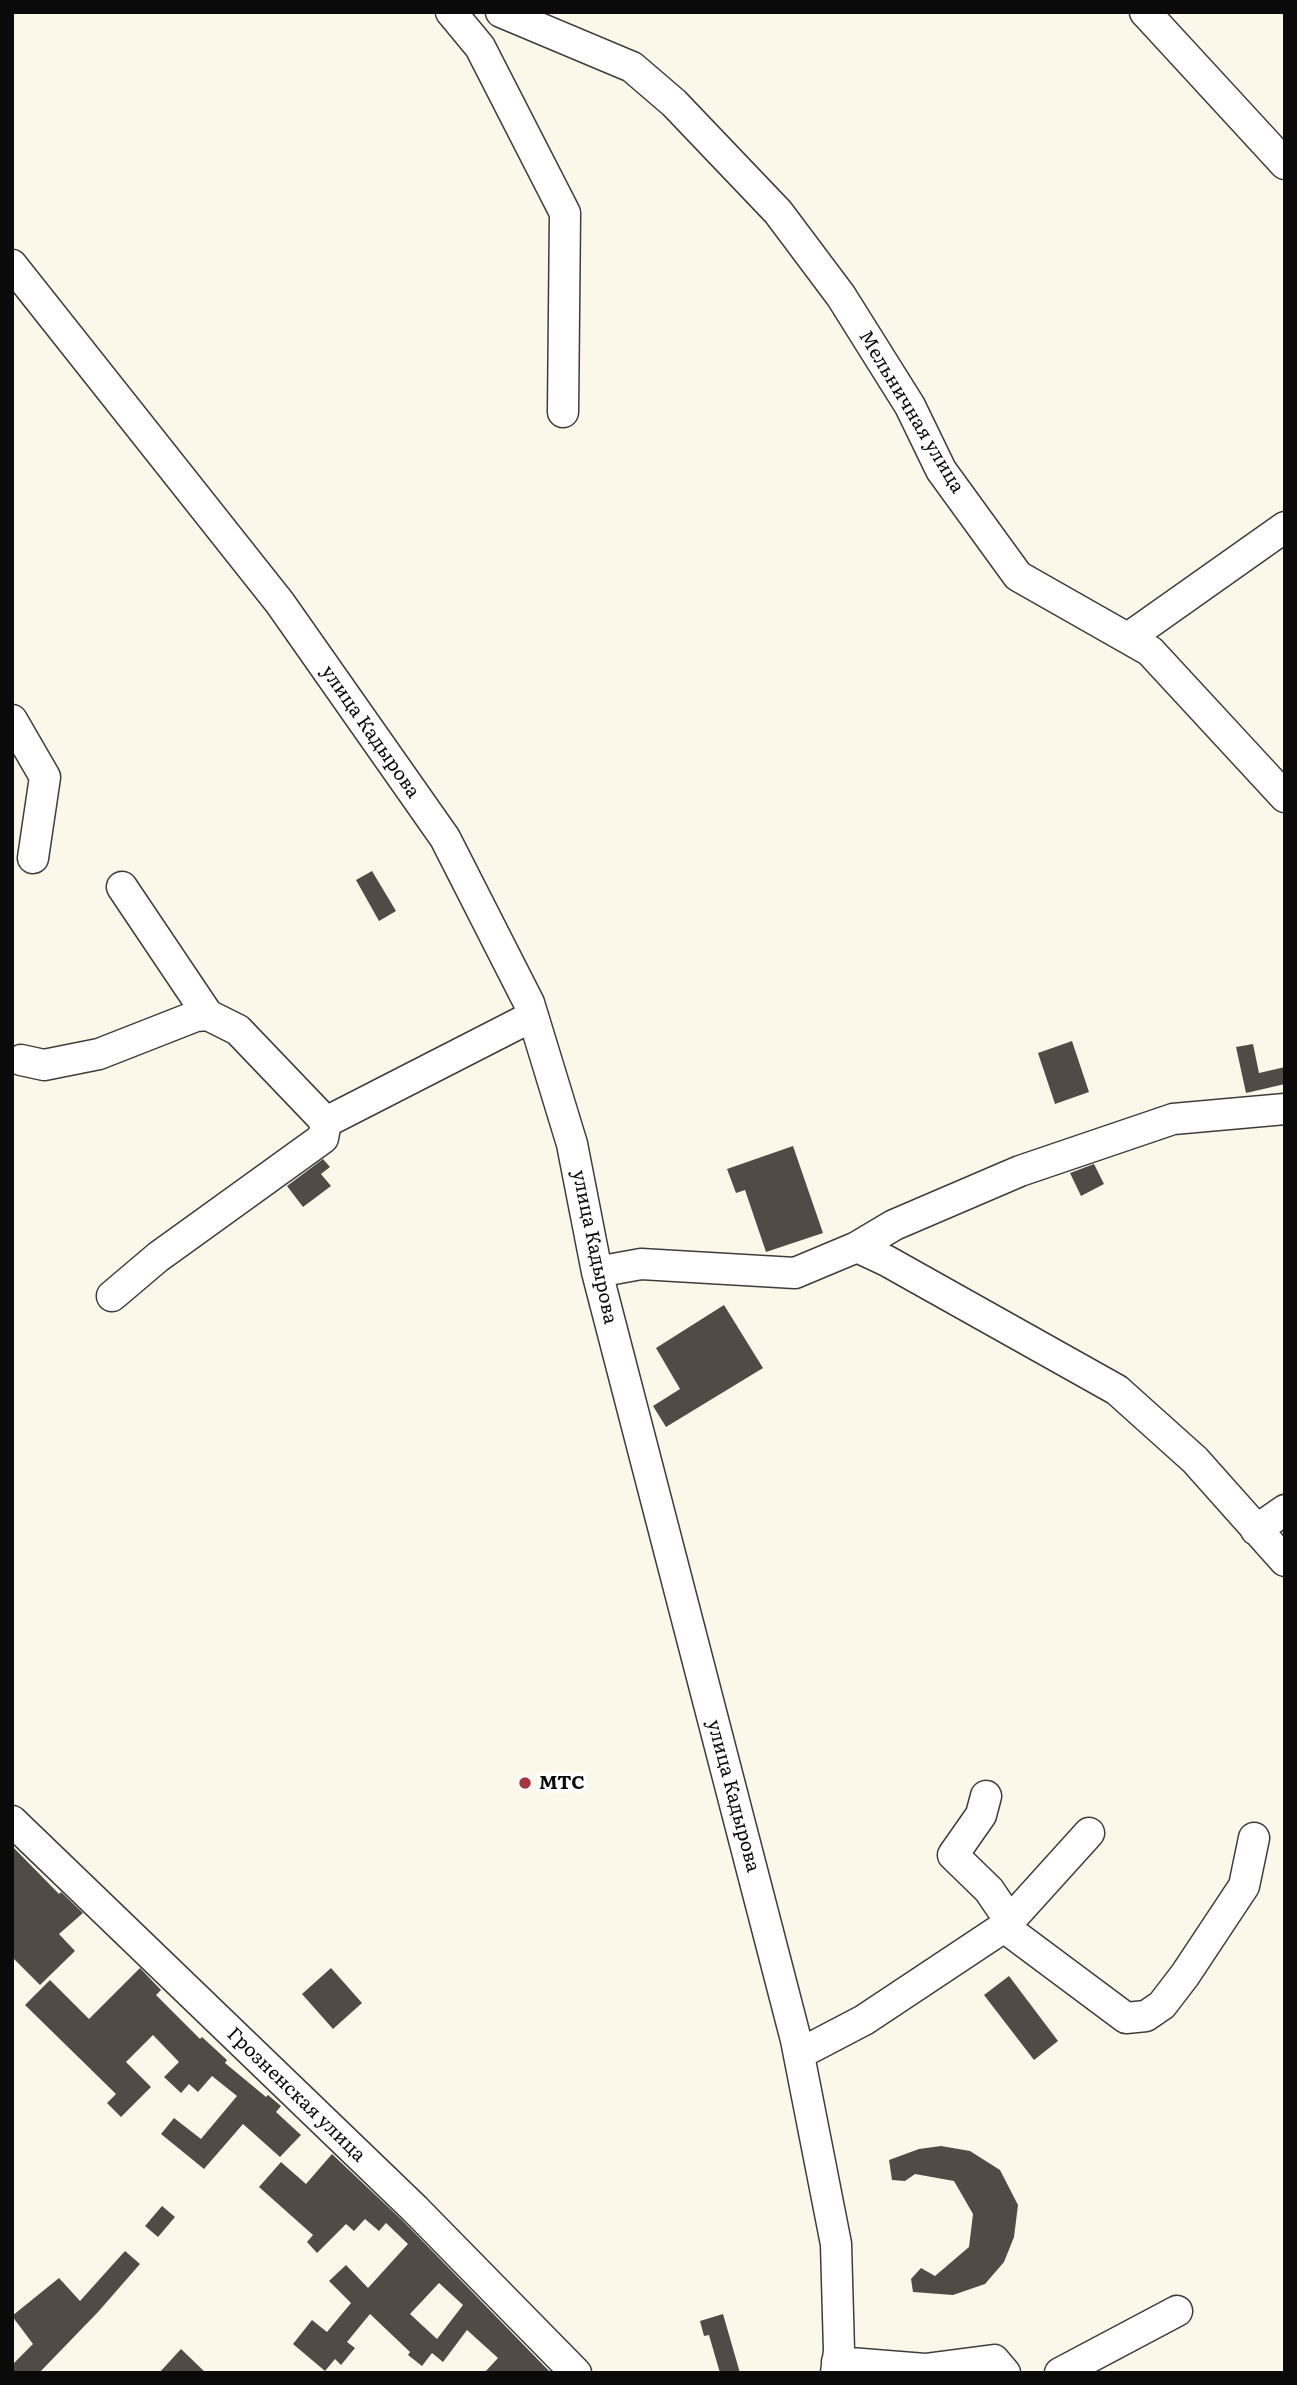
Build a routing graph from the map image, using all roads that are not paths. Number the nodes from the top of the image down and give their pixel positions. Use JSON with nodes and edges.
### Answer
{"nodes":[{"id":1,"x":452,"y":12,"type":"edge"},
{"id":2,"x":501,"y":12,"type":"edge"},
{"id":3,"x":1145,"y":12,"type":"edge"},
{"id":4,"x":1285,"y":164,"type":"edge"},
{"id":5,"x":12,"y":265,"type":"edge"},
{"id":6,"x":563,"y":412,"type":"dead end"},
{"id":7,"x":1285,"y":527,"type":"edge"},
{"id":8,"x":1128,"y":638,"type":"junction"},
{"id":9,"x":12,"y":720,"type":"edge"},
{"id":10,"x":1285,"y":797,"type":"edge"},
{"id":11,"x":33,"y":858,"type":"dead end"},
{"id":12,"x":122,"y":887,"type":"dead end"},
{"id":13,"x":208,"y":1016,"type":"junction"},
{"id":14,"x":533,"y":1016,"type":"junction"},
{"id":15,"x":21,"y":1060,"type":"dead end"},
{"id":16,"x":1285,"y":1109,"type":"edge"},
{"id":17,"x":326,"y":1122,"type":"junction"},
{"id":18,"x":857,"y":1247,"type":"junction"},
{"id":19,"x":597,"y":1272,"type":"junction"},
{"id":20,"x":112,"y":1296,"type":"dead end"},
{"id":21,"x":1285,"y":1510,"type":"edge"},
{"id":22,"x":1256,"y":1530,"type":"junction"},
{"id":23,"x":1285,"y":1562,"type":"edge"},
{"id":24,"x":986,"y":1796,"type":"dead end"},
{"id":25,"x":12,"y":1821,"type":"edge"},
{"id":26,"x":1089,"y":1833,"type":"dead end"},
{"id":27,"x":1254,"y":1838,"type":"dead end"},
{"id":28,"x":1007,"y":1924,"type":"junction"},
{"id":29,"x":799,"y":2054,"type":"junction"},
{"id":30,"x":1177,"y":2311,"type":"dead end"},
{"id":31,"x":836,"y":2368,"type":"edge"},
{"id":32,"x":925,"y":2371,"type":"edge"},
{"id":33,"x":576,"y":2373,"type":"edge"},
{"id":34,"x":1005,"y":2373,"type":"edge"},
{"id":35,"x":1060,"y":2373,"type":"edge"}],
"edges":[{"from":1,"to":6,"type":"street"},
{"from":2,"to":8,"type":"street","name":"Мельничная улица"},
{"from":3,"to":4,"type":"street"},
{"from":5,"to":14,"type":"street","name":"улица Кадырова"},
{"from":7,"to":8,"type":"street"},
{"from":8,"to":10,"type":"street","name":"Мельничная улица"},
{"from":9,"to":11,"type":"street"},
{"from":12,"to":13,"type":"street"},
{"from":13,"to":15,"type":"street"},
{"from":13,"to":17,"type":"street"},
{"from":14,"to":17,"type":"street"},
{"from":14,"to":19,"type":"street","name":"улица Кадырова"},
{"from":16,"to":18,"type":"street"},
{"from":17,"to":20,"type":"street"},
{"from":18,"to":19,"type":"street"},
{"from":18,"to":22,"type":"street"},
{"from":19,"to":29,"type":"street","name":"улица Кадырова"},
{"from":21,"to":22,"type":"street"},
{"from":22,"to":23,"type":"street"},
{"from":24,"to":28,"type":"street"},
{"from":25,"to":33,"type":"street","name":"Грозненская улица"},
{"from":26,"to":28,"type":"street"},
{"from":27,"to":28,"type":"street"},
{"from":28,"to":29,"type":"street"},
{"from":29,"to":31,"type":"street","name":"улица Кадырова"},
{"from":30,"to":35,"type":"street"},
{"from":31,"to":32,"type":"street"},
{"from":32,"to":34,"type":"street"}]}
